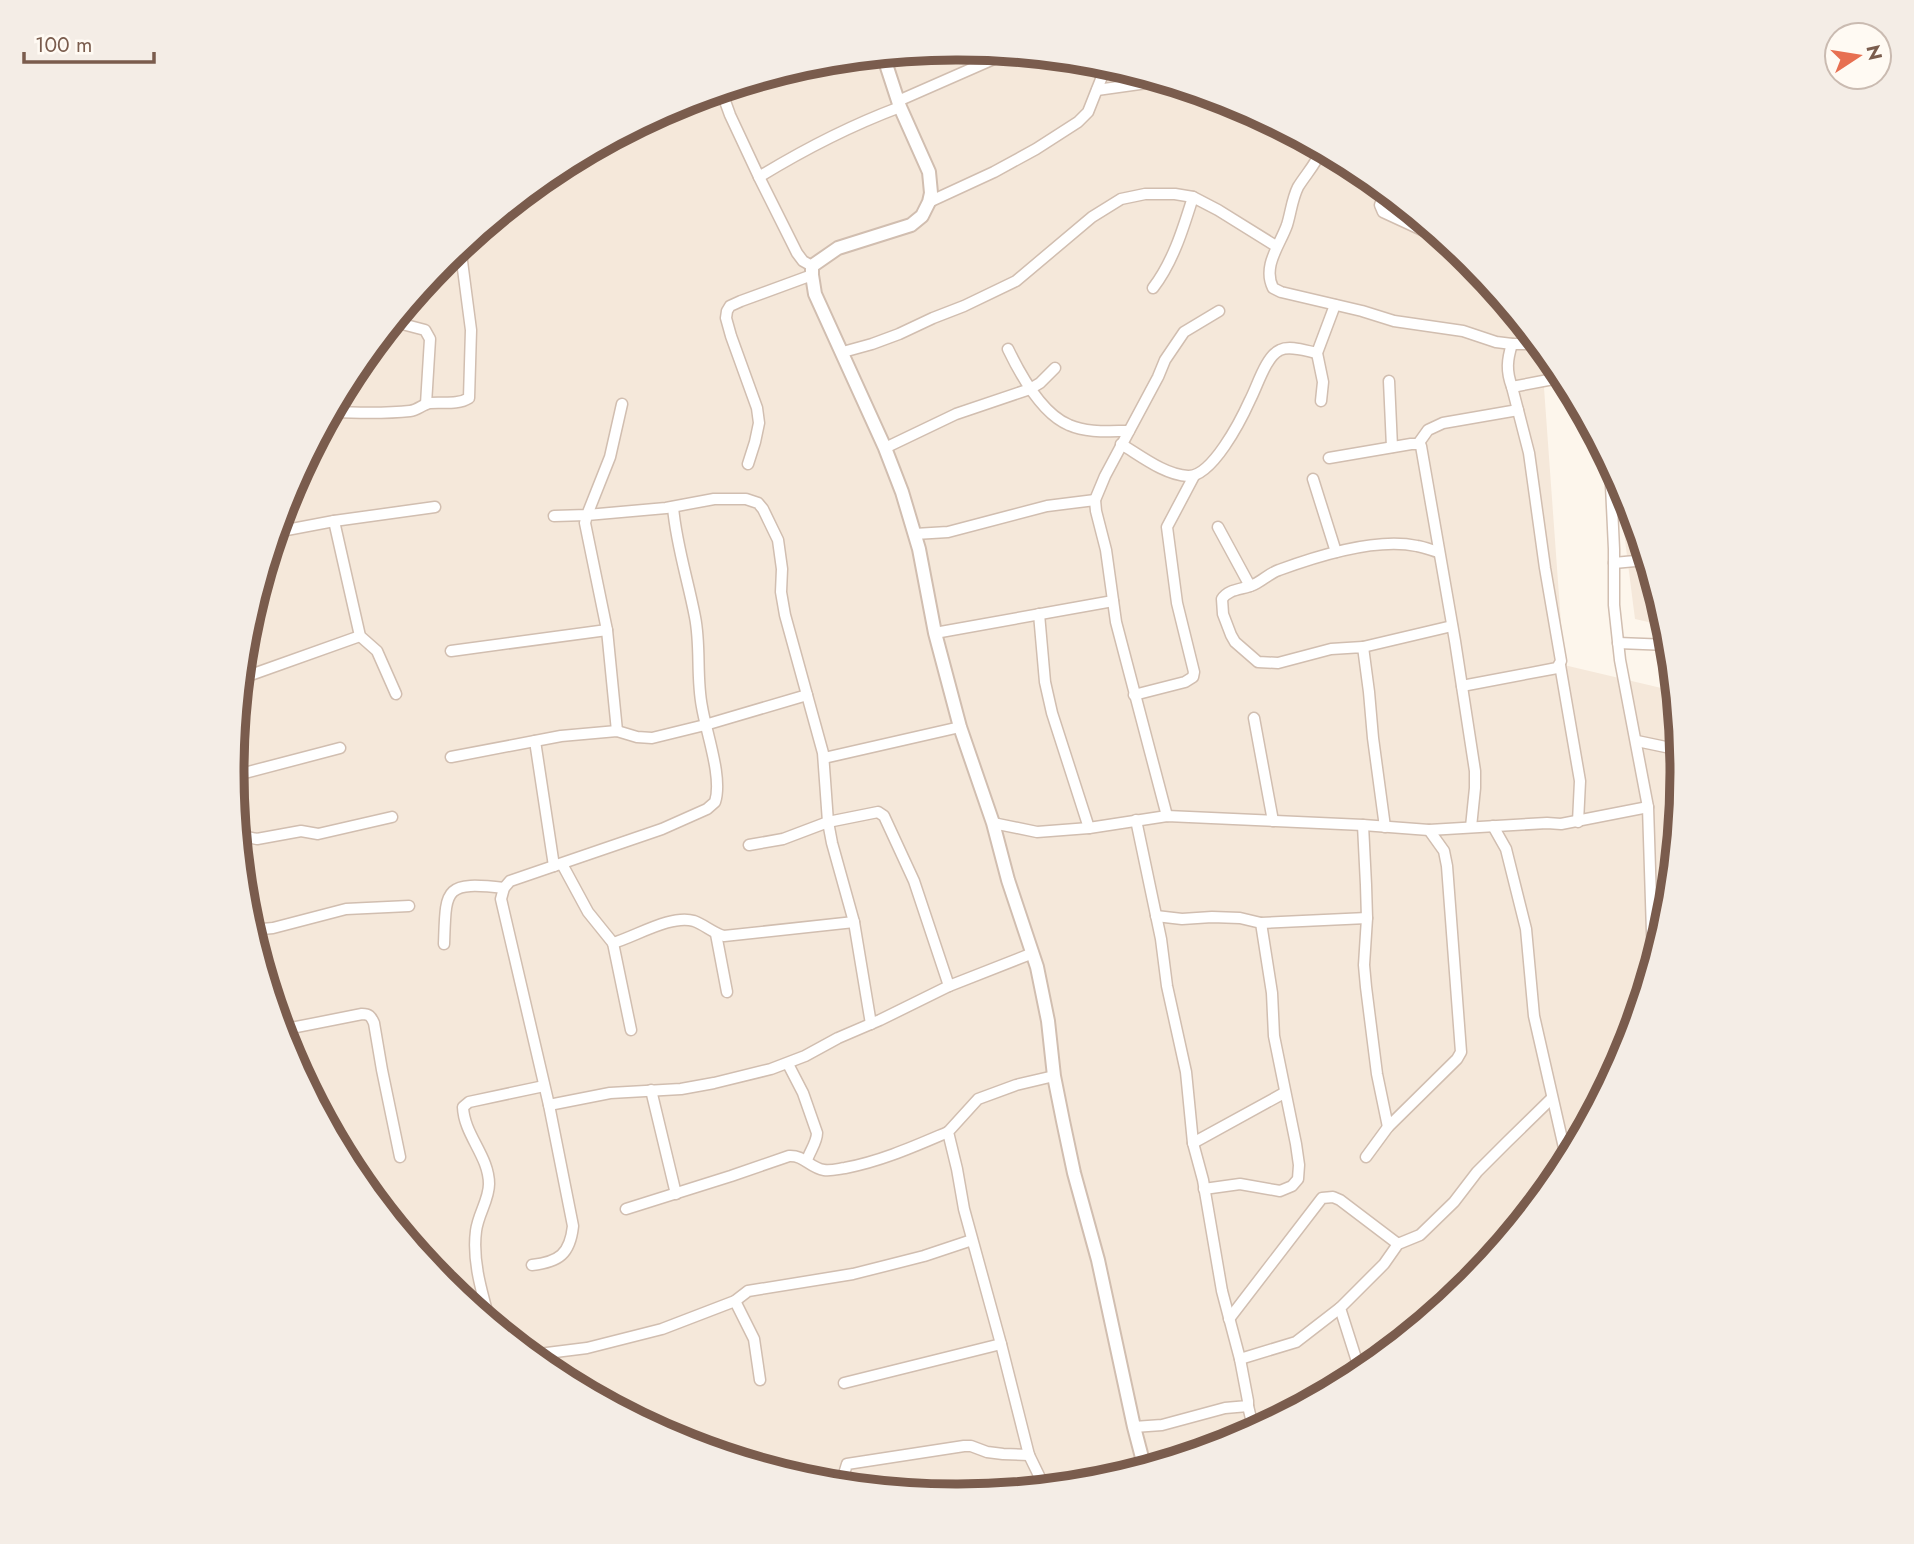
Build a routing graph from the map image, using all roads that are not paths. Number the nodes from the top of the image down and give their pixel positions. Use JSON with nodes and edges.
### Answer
{"nodes":[{"id":1,"x":990,"y":61,"type":"edge"},
{"id":2,"x":886,"y":64,"type":"edge"},
{"id":3,"x":1102,"y":75,"type":"edge"},
{"id":4,"x":1141,"y":84,"type":"edge"},
{"id":5,"x":1097,"y":90,"type":"junction"},
{"id":6,"x":723,"y":99,"type":"edge"},
{"id":7,"x":899,"y":104,"type":"junction"},
{"id":8,"x":1318,"y":158,"type":"edge"},
{"id":9,"x":759,"y":177,"type":"junction"},
{"id":10,"x":1193,"y":197,"type":"junction"},
{"id":11,"x":1382,"y":201,"type":"edge"},
{"id":12,"x":929,"y":202,"type":"junction"},
{"id":13,"x":1416,"y":227,"type":"edge"},
{"id":14,"x":1276,"y":246,"type":"junction"},
{"id":15,"x":462,"y":260,"type":"edge"},
{"id":16,"x":812,"y":271,"type":"junction"},
{"id":17,"x":1153,"y":288,"type":"dead end"},
{"id":18,"x":1335,"y":305,"type":"junction"},
{"id":19,"x":1219,"y":311,"type":"dead end"},
{"id":20,"x":404,"y":323,"type":"edge"},
{"id":21,"x":1512,"y":344,"type":"junction"},
{"id":22,"x":1526,"y":344,"type":"edge"},
{"id":23,"x":1007,"y":349,"type":"dead end"},
{"id":24,"x":843,"y":352,"type":"junction"},
{"id":25,"x":1317,"y":353,"type":"junction"},
{"id":26,"x":1055,"y":368,"type":"dead end"},
{"id":27,"x":1551,"y":379,"type":"edge"},
{"id":28,"x":1389,"y":380,"type":"dead end"},
{"id":29,"x":1512,"y":387,"type":"junction"},
{"id":30,"x":1030,"y":389,"type":"junction"},
{"id":31,"x":1321,"y":401,"type":"dead end"},
{"id":32,"x":426,"y":404,"type":"junction"},
{"id":33,"x":622,"y":404,"type":"dead end"},
{"id":34,"x":1518,"y":410,"type":"junction"},
{"id":35,"x":342,"y":412,"type":"edge"},
{"id":36,"x":1129,"y":431,"type":"junction"},
{"id":37,"x":1121,"y":444,"type":"junction"},
{"id":38,"x":1418,"y":444,"type":"junction"},
{"id":39,"x":1392,"y":447,"type":"junction"},
{"id":40,"x":885,"y":448,"type":"junction"},
{"id":41,"x":1329,"y":458,"type":"dead end"},
{"id":42,"x":748,"y":464,"type":"dead end"},
{"id":43,"x":1194,"y":476,"type":"junction"},
{"id":44,"x":1313,"y":480,"type":"dead end"},
{"id":45,"x":1611,"y":490,"type":"edge"},
{"id":46,"x":1095,"y":499,"type":"junction"},
{"id":47,"x":673,"y":507,"type":"junction"},
{"id":48,"x":435,"y":508,"type":"dead end"},
{"id":49,"x":587,"y":515,"type":"junction"},
{"id":50,"x":554,"y":516,"type":"dead end"},
{"id":51,"x":334,"y":522,"type":"junction"},
{"id":52,"x":1218,"y":527,"type":"dead end"},
{"id":53,"x":287,"y":530,"type":"edge"},
{"id":54,"x":915,"y":534,"type":"junction"},
{"id":55,"x":1336,"y":552,"type":"junction"},
{"id":56,"x":1438,"y":552,"type":"junction"},
{"id":57,"x":1637,"y":560,"type":"edge"},
{"id":58,"x":1614,"y":563,"type":"junction"},
{"id":59,"x":1250,"y":586,"type":"junction"},
{"id":60,"x":1113,"y":601,"type":"junction"},
{"id":61,"x":1039,"y":614,"type":"junction"},
{"id":62,"x":1452,"y":626,"type":"junction"},
{"id":63,"x":607,"y":630,"type":"junction"},
{"id":64,"x":935,"y":633,"type":"junction"},
{"id":65,"x":360,"y":636,"type":"junction"},
{"id":66,"x":1618,"y":643,"type":"junction"},
{"id":67,"x":1658,"y":645,"type":"edge"},
{"id":68,"x":1363,"y":648,"type":"junction"},
{"id":69,"x":450,"y":651,"type":"dead end"},
{"id":70,"x":1560,"y":665,"type":"junction"},
{"id":71,"x":252,"y":675,"type":"edge"},
{"id":72,"x":1462,"y":686,"type":"junction"},
{"id":73,"x":396,"y":694,"type":"dead end"},
{"id":74,"x":807,"y":695,"type":"junction"},
{"id":75,"x":1134,"y":695,"type":"junction"},
{"id":76,"x":1254,"y":718,"type":"dead end"},
{"id":77,"x":705,"y":726,"type":"junction"},
{"id":78,"x":960,"y":727,"type":"junction"},
{"id":79,"x":617,"y":731,"type":"junction"},
{"id":80,"x":535,"y":740,"type":"junction"},
{"id":81,"x":1637,"y":741,"type":"junction"},
{"id":82,"x":340,"y":748,"type":"dead end"},
{"id":83,"x":1669,"y":748,"type":"edge"},
{"id":84,"x":451,"y":757,"type":"dead end"},
{"id":85,"x":824,"y":758,"type":"junction"},
{"id":86,"x":244,"y":773,"type":"edge"},
{"id":87,"x":1648,"y":807,"type":"junction"},
{"id":88,"x":1167,"y":816,"type":"junction"},
{"id":89,"x":393,"y":817,"type":"dead end"},
{"id":90,"x":1136,"y":820,"type":"junction"},
{"id":91,"x":1273,"y":821,"type":"junction"},
{"id":92,"x":828,"y":822,"type":"junction"},
{"id":93,"x":993,"y":822,"type":"junction"},
{"id":94,"x":1578,"y":822,"type":"junction"},
{"id":95,"x":1363,"y":825,"type":"junction"},
{"id":96,"x":1493,"y":825,"type":"junction"},
{"id":97,"x":1385,"y":827,"type":"junction"},
{"id":98,"x":1471,"y":827,"type":"junction"},
{"id":99,"x":1089,"y":828,"type":"junction"},
{"id":100,"x":1429,"y":830,"type":"junction"},
{"id":101,"x":248,"y":837,"type":"edge"},
{"id":102,"x":749,"y":845,"type":"dead end"},
{"id":103,"x":558,"y":865,"type":"junction"},
{"id":104,"x":504,"y":888,"type":"junction"},
{"id":105,"x":409,"y":906,"type":"dead end"},
{"id":106,"x":1156,"y":916,"type":"junction"},
{"id":107,"x":1367,"y":918,"type":"junction"},
{"id":108,"x":854,"y":922,"type":"junction"},
{"id":109,"x":1261,"y":923,"type":"junction"},
{"id":110,"x":1652,"y":928,"type":"edge"},
{"id":111,"x":262,"y":929,"type":"edge"},
{"id":112,"x":716,"y":934,"type":"junction"},
{"id":113,"x":612,"y":943,"type":"junction"},
{"id":114,"x":444,"y":944,"type":"dead end"},
{"id":115,"x":1033,"y":953,"type":"junction"},
{"id":116,"x":949,"y":986,"type":"junction"},
{"id":117,"x":727,"y":992,"type":"dead end"},
{"id":118,"x":871,"y":1024,"type":"junction"},
{"id":119,"x":292,"y":1028,"type":"edge"},
{"id":120,"x":631,"y":1030,"type":"dead end"},
{"id":121,"x":788,"y":1064,"type":"junction"},
{"id":122,"x":1054,"y":1076,"type":"junction"},
{"id":123,"x":544,"y":1086,"type":"junction"},
{"id":124,"x":651,"y":1090,"type":"junction"},
{"id":125,"x":1284,"y":1093,"type":"junction"},
{"id":126,"x":1552,"y":1098,"type":"junction"},
{"id":127,"x":549,"y":1105,"type":"junction"},
{"id":128,"x":1388,"y":1127,"type":"junction"},
{"id":129,"x":948,"y":1132,"type":"junction"},
{"id":130,"x":1193,"y":1143,"type":"junction"},
{"id":131,"x":1563,"y":1145,"type":"edge"},
{"id":132,"x":400,"y":1157,"type":"dead end"},
{"id":133,"x":1366,"y":1157,"type":"dead end"},
{"id":134,"x":807,"y":1160,"type":"junction"},
{"id":135,"x":1204,"y":1189,"type":"junction"},
{"id":136,"x":676,"y":1194,"type":"junction"},
{"id":137,"x":626,"y":1209,"type":"dead end"},
{"id":138,"x":972,"y":1240,"type":"junction"},
{"id":139,"x":1398,"y":1244,"type":"junction"},
{"id":140,"x":532,"y":1265,"type":"dead end"},
{"id":141,"x":735,"y":1301,"type":"junction"},
{"id":142,"x":486,"y":1307,"type":"edge"},
{"id":143,"x":1340,"y":1308,"type":"junction"},
{"id":144,"x":1229,"y":1319,"type":"junction"},
{"id":145,"x":1001,"y":1344,"type":"junction"},
{"id":146,"x":547,"y":1354,"type":"edge"},
{"id":147,"x":1240,"y":1359,"type":"junction"},
{"id":148,"x":1357,"y":1361,"type":"edge"},
{"id":149,"x":760,"y":1380,"type":"dead end"},
{"id":150,"x":844,"y":1383,"type":"dead end"},
{"id":151,"x":1248,"y":1406,"type":"junction"},
{"id":152,"x":1251,"y":1420,"type":"edge"},
{"id":153,"x":1134,"y":1427,"type":"junction"},
{"id":154,"x":1029,"y":1455,"type":"junction"},
{"id":155,"x":1143,"y":1460,"type":"edge"},
{"id":156,"x":844,"y":1475,"type":"edge"},
{"id":157,"x":1041,"y":1479,"type":"edge"}],
"edges":[{"from":1,"to":7,"type":"street"},
{"from":2,"to":7,"type":"street"},
{"from":3,"to":5,"type":"street"},
{"from":4,"to":5,"type":"street"},
{"from":5,"to":12,"type":"street"},
{"from":6,"to":9,"type":"street"},
{"from":7,"to":9,"type":"street"},
{"from":7,"to":12,"type":"street"},
{"from":8,"to":14,"type":"street"},
{"from":9,"to":16,"type":"street"},
{"from":10,"to":14,"type":"street"},
{"from":10,"to":17,"type":"street"},
{"from":10,"to":24,"type":"street"},
{"from":11,"to":13,"type":"street"},
{"from":12,"to":16,"type":"street"},
{"from":14,"to":18,"type":"street"},
{"from":15,"to":32,"type":"street"},
{"from":16,"to":24,"type":"street"},
{"from":16,"to":42,"type":"street"},
{"from":18,"to":21,"type":"street"},
{"from":18,"to":25,"type":"street"},
{"from":19,"to":36,"type":"street"},
{"from":20,"to":32,"type":"street"},
{"from":21,"to":22,"type":"street"},
{"from":21,"to":29,"type":"street"},
{"from":23,"to":30,"type":"street"},
{"from":24,"to":40,"type":"street"},
{"from":25,"to":31,"type":"street"},
{"from":25,"to":43,"type":"street"},
{"from":26,"to":30,"type":"street"},
{"from":27,"to":29,"type":"street"},
{"from":28,"to":39,"type":"street"},
{"from":29,"to":34,"type":"street"},
{"from":30,"to":36,"type":"street"},
{"from":30,"to":40,"type":"street"},
{"from":32,"to":35,"type":"street"},
{"from":33,"to":49,"type":"street"},
{"from":34,"to":38,"type":"street"},
{"from":34,"to":70,"type":"street"},
{"from":36,"to":37,"type":"street"},
{"from":37,"to":43,"type":"street"},
{"from":37,"to":46,"type":"street"},
{"from":38,"to":39,"type":"street"},
{"from":38,"to":56,"type":"street"},
{"from":39,"to":41,"type":"street"},
{"from":40,"to":54,"type":"street"},
{"from":43,"to":75,"type":"street"},
{"from":44,"to":55,"type":"street"},
{"from":45,"to":58,"type":"street"},
{"from":46,"to":54,"type":"street"},
{"from":46,"to":60,"type":"street"},
{"from":47,"to":49,"type":"street"},
{"from":47,"to":74,"type":"street"},
{"from":47,"to":77,"type":"street"},
{"from":48,"to":51,"type":"street"},
{"from":49,"to":50,"type":"street"},
{"from":49,"to":63,"type":"street"},
{"from":51,"to":53,"type":"street"},
{"from":51,"to":65,"type":"street"},
{"from":52,"to":59,"type":"street"},
{"from":54,"to":64,"type":"street"},
{"from":55,"to":56,"type":"street"},
{"from":55,"to":59,"type":"street"},
{"from":56,"to":62,"type":"street"},
{"from":57,"to":58,"type":"street"},
{"from":58,"to":66,"type":"street"},
{"from":59,"to":68,"type":"street"},
{"from":60,"to":61,"type":"street"},
{"from":60,"to":75,"type":"street"},
{"from":61,"to":64,"type":"street"},
{"from":61,"to":99,"type":"street"},
{"from":62,"to":68,"type":"street"},
{"from":62,"to":72,"type":"street"},
{"from":63,"to":69,"type":"street"},
{"from":63,"to":79,"type":"street"},
{"from":64,"to":78,"type":"street"},
{"from":65,"to":71,"type":"street"},
{"from":65,"to":73,"type":"street"},
{"from":66,"to":67,"type":"street"},
{"from":66,"to":81,"type":"street"},
{"from":68,"to":97,"type":"street"},
{"from":70,"to":72,"type":"street"},
{"from":70,"to":94,"type":"street"},
{"from":72,"to":98,"type":"street"},
{"from":74,"to":77,"type":"street"},
{"from":74,"to":85,"type":"street"},
{"from":75,"to":88,"type":"street"},
{"from":76,"to":91,"type":"street"},
{"from":77,"to":79,"type":"street"},
{"from":77,"to":103,"type":"street"},
{"from":78,"to":85,"type":"street"},
{"from":78,"to":93,"type":"street"},
{"from":79,"to":80,"type":"street"},
{"from":80,"to":84,"type":"street"},
{"from":80,"to":103,"type":"street"},
{"from":81,"to":83,"type":"street"},
{"from":81,"to":87,"type":"street"},
{"from":82,"to":86,"type":"street"},
{"from":85,"to":92,"type":"street"},
{"from":87,"to":94,"type":"street"},
{"from":87,"to":110,"type":"street"},
{"from":88,"to":90,"type":"street"},
{"from":88,"to":91,"type":"street"},
{"from":89,"to":101,"type":"street"},
{"from":90,"to":99,"type":"street"},
{"from":90,"to":106,"type":"street"},
{"from":91,"to":95,"type":"street"},
{"from":92,"to":102,"type":"street"},
{"from":92,"to":108,"type":"street"},
{"from":92,"to":116,"type":"street"},
{"from":93,"to":99,"type":"street"},
{"from":93,"to":115,"type":"street"},
{"from":94,"to":96,"type":"street"},
{"from":95,"to":97,"type":"street"},
{"from":95,"to":107,"type":"street"},
{"from":96,"to":98,"type":"street"},
{"from":96,"to":126,"type":"street"},
{"from":97,"to":100,"type":"street"},
{"from":98,"to":100,"type":"street"},
{"from":100,"to":128,"type":"street"},
{"from":103,"to":104,"type":"street"},
{"from":103,"to":113,"type":"street"},
{"from":104,"to":114,"type":"street"},
{"from":104,"to":123,"type":"street"},
{"from":105,"to":111,"type":"street"},
{"from":106,"to":109,"type":"street"},
{"from":106,"to":130,"type":"street"},
{"from":107,"to":109,"type":"street"},
{"from":107,"to":128,"type":"street"},
{"from":108,"to":112,"type":"street"},
{"from":108,"to":118,"type":"street"},
{"from":109,"to":125,"type":"street"},
{"from":112,"to":113,"type":"street"},
{"from":112,"to":117,"type":"street"},
{"from":113,"to":120,"type":"street"},
{"from":115,"to":116,"type":"street"},
{"from":115,"to":122,"type":"street"},
{"from":116,"to":118,"type":"street"},
{"from":118,"to":121,"type":"street"},
{"from":119,"to":132,"type":"street"},
{"from":121,"to":124,"type":"street"},
{"from":121,"to":134,"type":"street"},
{"from":122,"to":129,"type":"street"},
{"from":122,"to":153,"type":"street"},
{"from":123,"to":127,"type":"street"},
{"from":123,"to":142,"type":"street"},
{"from":124,"to":127,"type":"street"},
{"from":124,"to":136,"type":"street"},
{"from":125,"to":130,"type":"street"},
{"from":125,"to":135,"type":"street"},
{"from":126,"to":131,"type":"street"},
{"from":126,"to":139,"type":"street"},
{"from":127,"to":140,"type":"street"},
{"from":128,"to":133,"type":"street"},
{"from":129,"to":134,"type":"street"},
{"from":129,"to":138,"type":"street"},
{"from":130,"to":135,"type":"street"},
{"from":134,"to":136,"type":"street"},
{"from":135,"to":144,"type":"street"},
{"from":136,"to":137,"type":"street"},
{"from":138,"to":141,"type":"street"},
{"from":138,"to":145,"type":"street"},
{"from":139,"to":143,"type":"street"},
{"from":139,"to":144,"type":"street"},
{"from":141,"to":146,"type":"street"},
{"from":141,"to":149,"type":"street"},
{"from":143,"to":147,"type":"street"},
{"from":143,"to":148,"type":"street"},
{"from":144,"to":147,"type":"street"},
{"from":145,"to":150,"type":"street"},
{"from":145,"to":154,"type":"street"},
{"from":147,"to":151,"type":"street"},
{"from":151,"to":152,"type":"street"},
{"from":151,"to":153,"type":"street"},
{"from":153,"to":155,"type":"street"},
{"from":154,"to":156,"type":"street"},
{"from":154,"to":157,"type":"street"}]}
